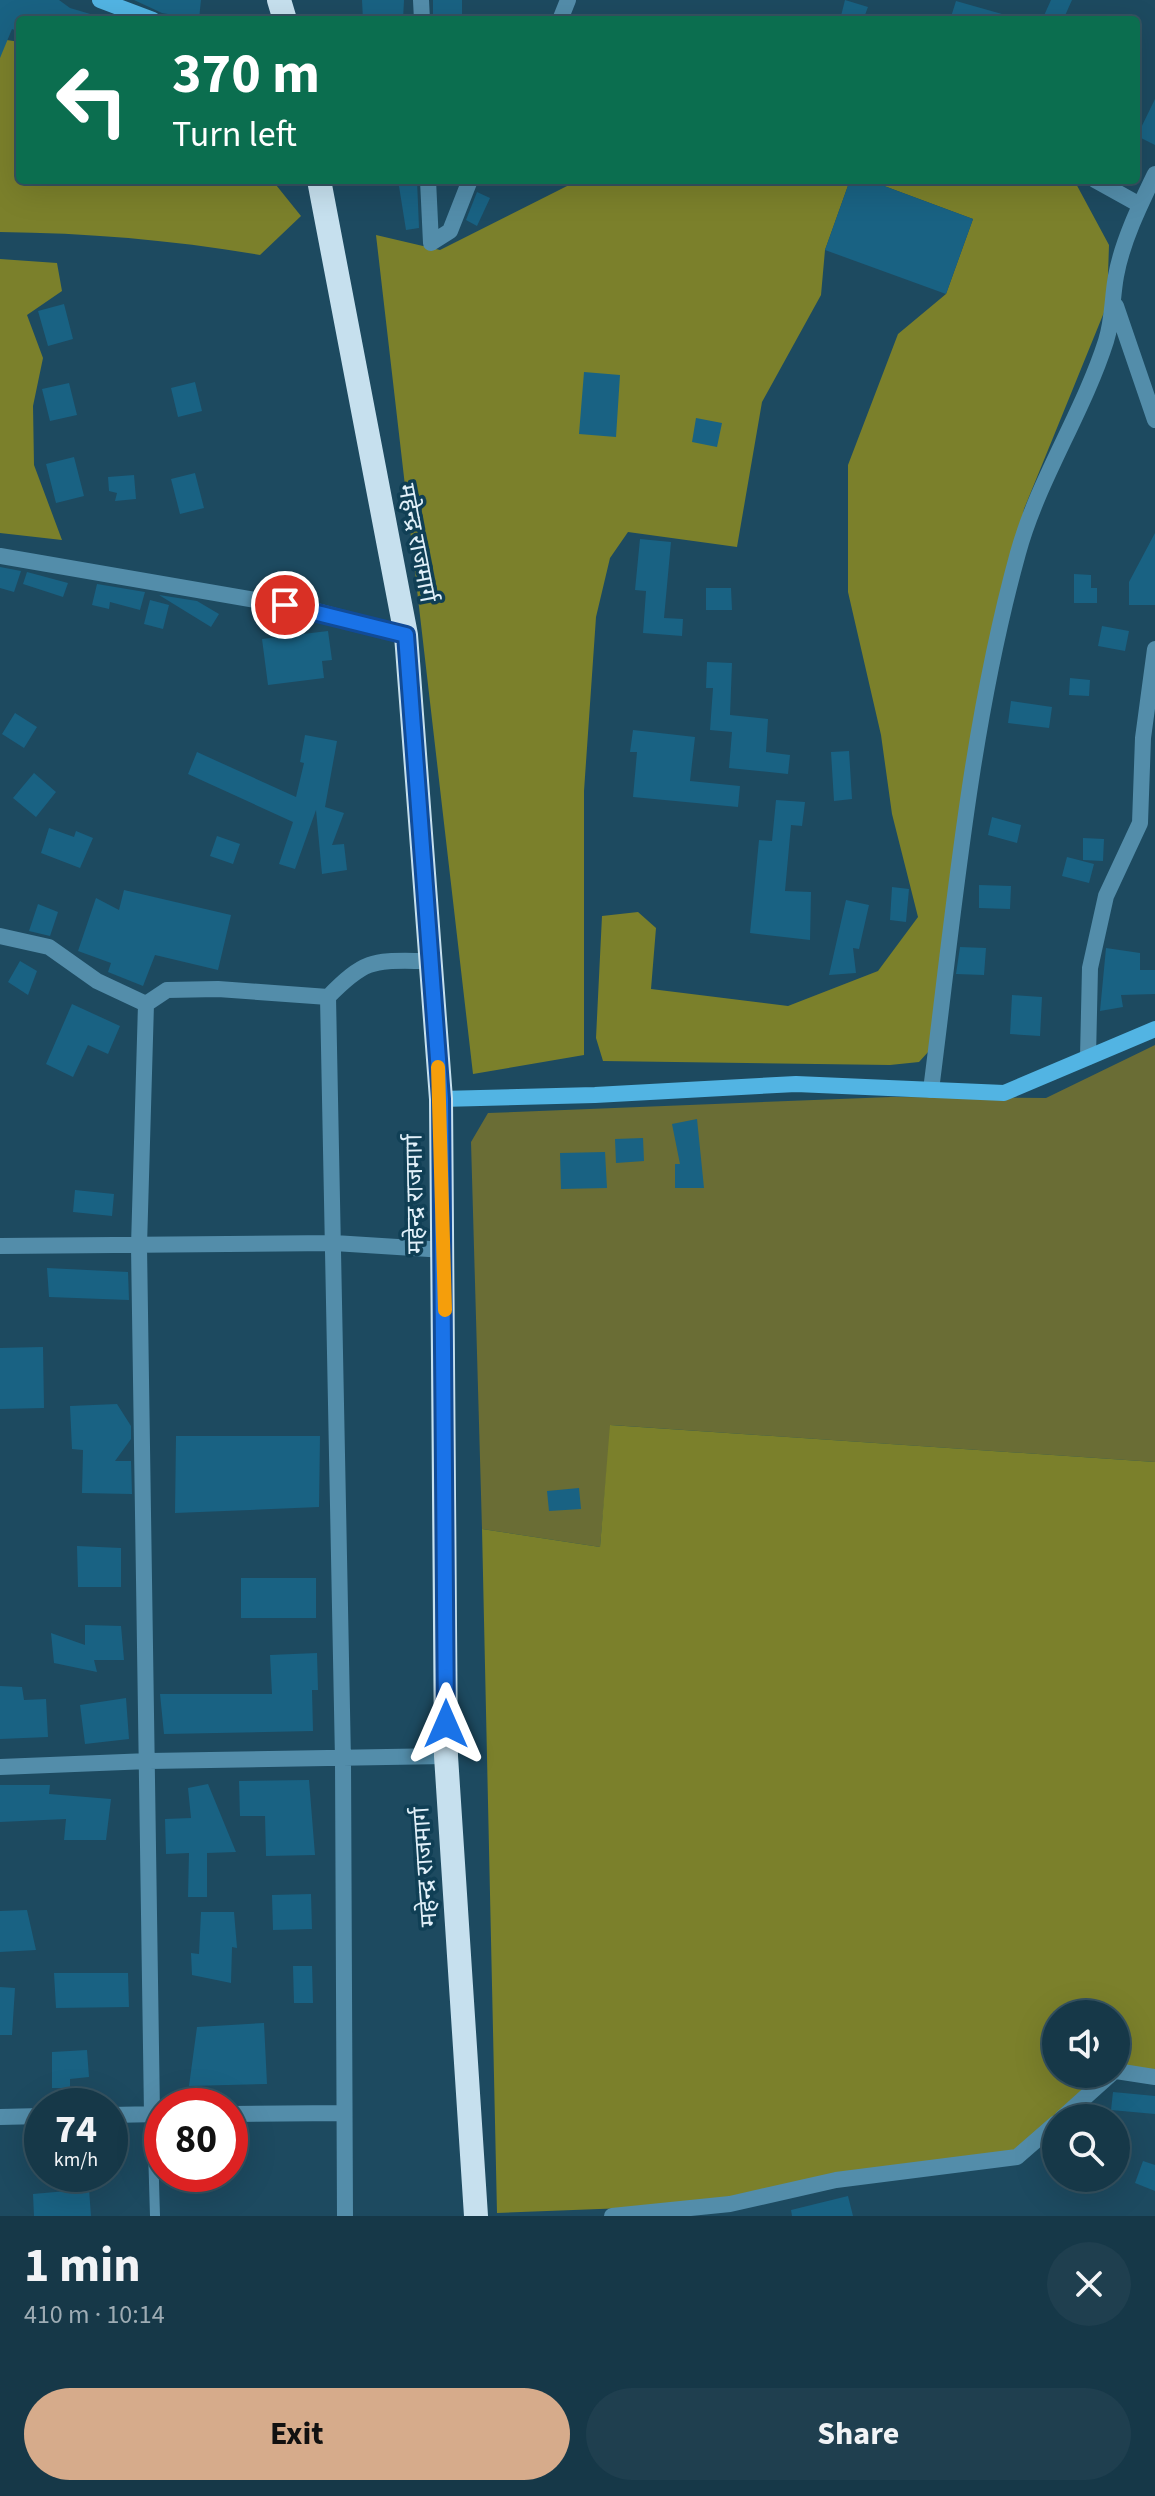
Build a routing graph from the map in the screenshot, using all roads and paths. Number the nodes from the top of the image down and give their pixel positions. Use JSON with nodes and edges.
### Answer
{"nodes":[{"id":1,"x":100,"y":0,"type":"edge"},
{"id":2,"x":142,"y":16,"type":"edge"},
{"id":3,"x":1155,"y":174,"type":"edge"},
{"id":4,"x":320,"y":184,"type":"edge"},
{"id":5,"x":428,"y":184,"type":"edge"},
{"id":6,"x":468,"y":184,"type":"edge"},
{"id":7,"x":1102,"y":184,"type":"edge"},
{"id":8,"x":1140,"y":205,"type":"junction"},
{"id":9,"x":1115,"y":305,"type":"junction"},
{"id":10,"x":1155,"y":420,"type":"edge"},
{"id":11,"x":0,"y":556,"type":"edge"},
{"id":12,"x":406,"y":635,"type":"junction"},
{"id":13,"x":1155,"y":649,"type":"edge"},
{"id":14,"x":0,"y":936,"type":"edge"},
{"id":15,"x":431,"y":961,"type":"junction"},
{"id":16,"x":328,"y":997,"type":"junction"},
{"id":17,"x":146,"y":1004,"type":"junction"},
{"id":18,"x":1155,"y":1029,"type":"edge"},
{"id":19,"x":1088,"y":1057,"type":"junction"},
{"id":20,"x":931,"y":1090,"type":"junction"},
{"id":21,"x":441,"y":1099,"type":"junction"},
{"id":22,"x":334,"y":1243,"type":"junction"},
{"id":23,"x":0,"y":1246,"type":"edge"},
{"id":24,"x":139,"y":1246,"type":"junction"},
{"id":25,"x":445,"y":1250,"type":"junction"},
{"id":26,"x":446,"y":1756,"type":"junction"},
{"id":27,"x":343,"y":1760,"type":"junction"},
{"id":28,"x":149,"y":1761,"type":"junction"},
{"id":29,"x":0,"y":1767,"type":"edge"},
{"id":30,"x":1130,"y":2074,"type":"edge"},
{"id":31,"x":1155,"y":2077,"type":"edge"},
{"id":32,"x":156,"y":2088,"type":"edge"},
{"id":33,"x":1096,"y":2088,"type":"edge"},
{"id":34,"x":1078,"y":2104,"type":"edge"},
{"id":35,"x":342,"y":2113,"type":"junction"},
{"id":36,"x":248,"y":2114,"type":"edge"},
{"id":37,"x":24,"y":2116,"type":"edge"},
{"id":38,"x":0,"y":2117,"type":"edge"},
{"id":39,"x":1042,"y":2135,"type":"edge"},
{"id":40,"x":155,"y":2192,"type":"edge"},
{"id":41,"x":155,"y":2216,"type":"edge"},
{"id":42,"x":345,"y":2216,"type":"edge"},
{"id":43,"x":476,"y":2216,"type":"edge"},
{"id":44,"x":612,"y":2216,"type":"edge"}],
"edges":[{"from":1,"to":2,"type":"street"},
{"from":3,"to":8,"type":"street"},
{"from":4,"to":12,"type":"highway","name":"महेन्द्र राजमार्ग"},
{"from":5,"to":6,"type":"street"},
{"from":7,"to":8,"type":"street"},
{"from":8,"to":9,"type":"street"},
{"from":9,"to":10,"type":"street"},
{"from":9,"to":20,"type":"street"},
{"from":11,"to":12,"type":"street"},
{"from":12,"to":15,"type":"highway","name":"महेन्द्र राजमार्ग"},
{"from":13,"to":19,"type":"street"},
{"from":14,"to":17,"type":"street"},
{"from":15,"to":16,"type":"street"},
{"from":15,"to":21,"type":"highway","name":"महेन्द्र राजमार्ग"},
{"from":16,"to":17,"type":"street"},
{"from":16,"to":22,"type":"street"},
{"from":17,"to":24,"type":"street"},
{"from":18,"to":19,"type":"street"},
{"from":19,"to":20,"type":"street"},
{"from":20,"to":21,"type":"street"},
{"from":21,"to":25,"type":"highway","name":"महेन्द्र राजमार्ग"},
{"from":22,"to":24,"type":"street"},
{"from":22,"to":25,"type":"street"},
{"from":22,"to":27,"type":"street"},
{"from":23,"to":24,"type":"street"},
{"from":24,"to":28,"type":"street"},
{"from":25,"to":26,"type":"highway","name":"महेन्द्र राजमार्ग"},
{"from":26,"to":27,"type":"street"},
{"from":26,"to":43,"type":"highway","name":"महेन्द्र राजमार्ग"},
{"from":27,"to":28,"type":"street"},
{"from":27,"to":35,"type":"street"},
{"from":28,"to":29,"type":"street"},
{"from":28,"to":32,"type":"street"},
{"from":30,"to":31,"type":"street"},
{"from":33,"to":34,"type":"street"},
{"from":35,"to":36,"type":"street"},
{"from":35,"to":42,"type":"street"},
{"from":37,"to":38,"type":"street"},
{"from":39,"to":44,"type":"street"},
{"from":40,"to":41,"type":"lane"}]}
